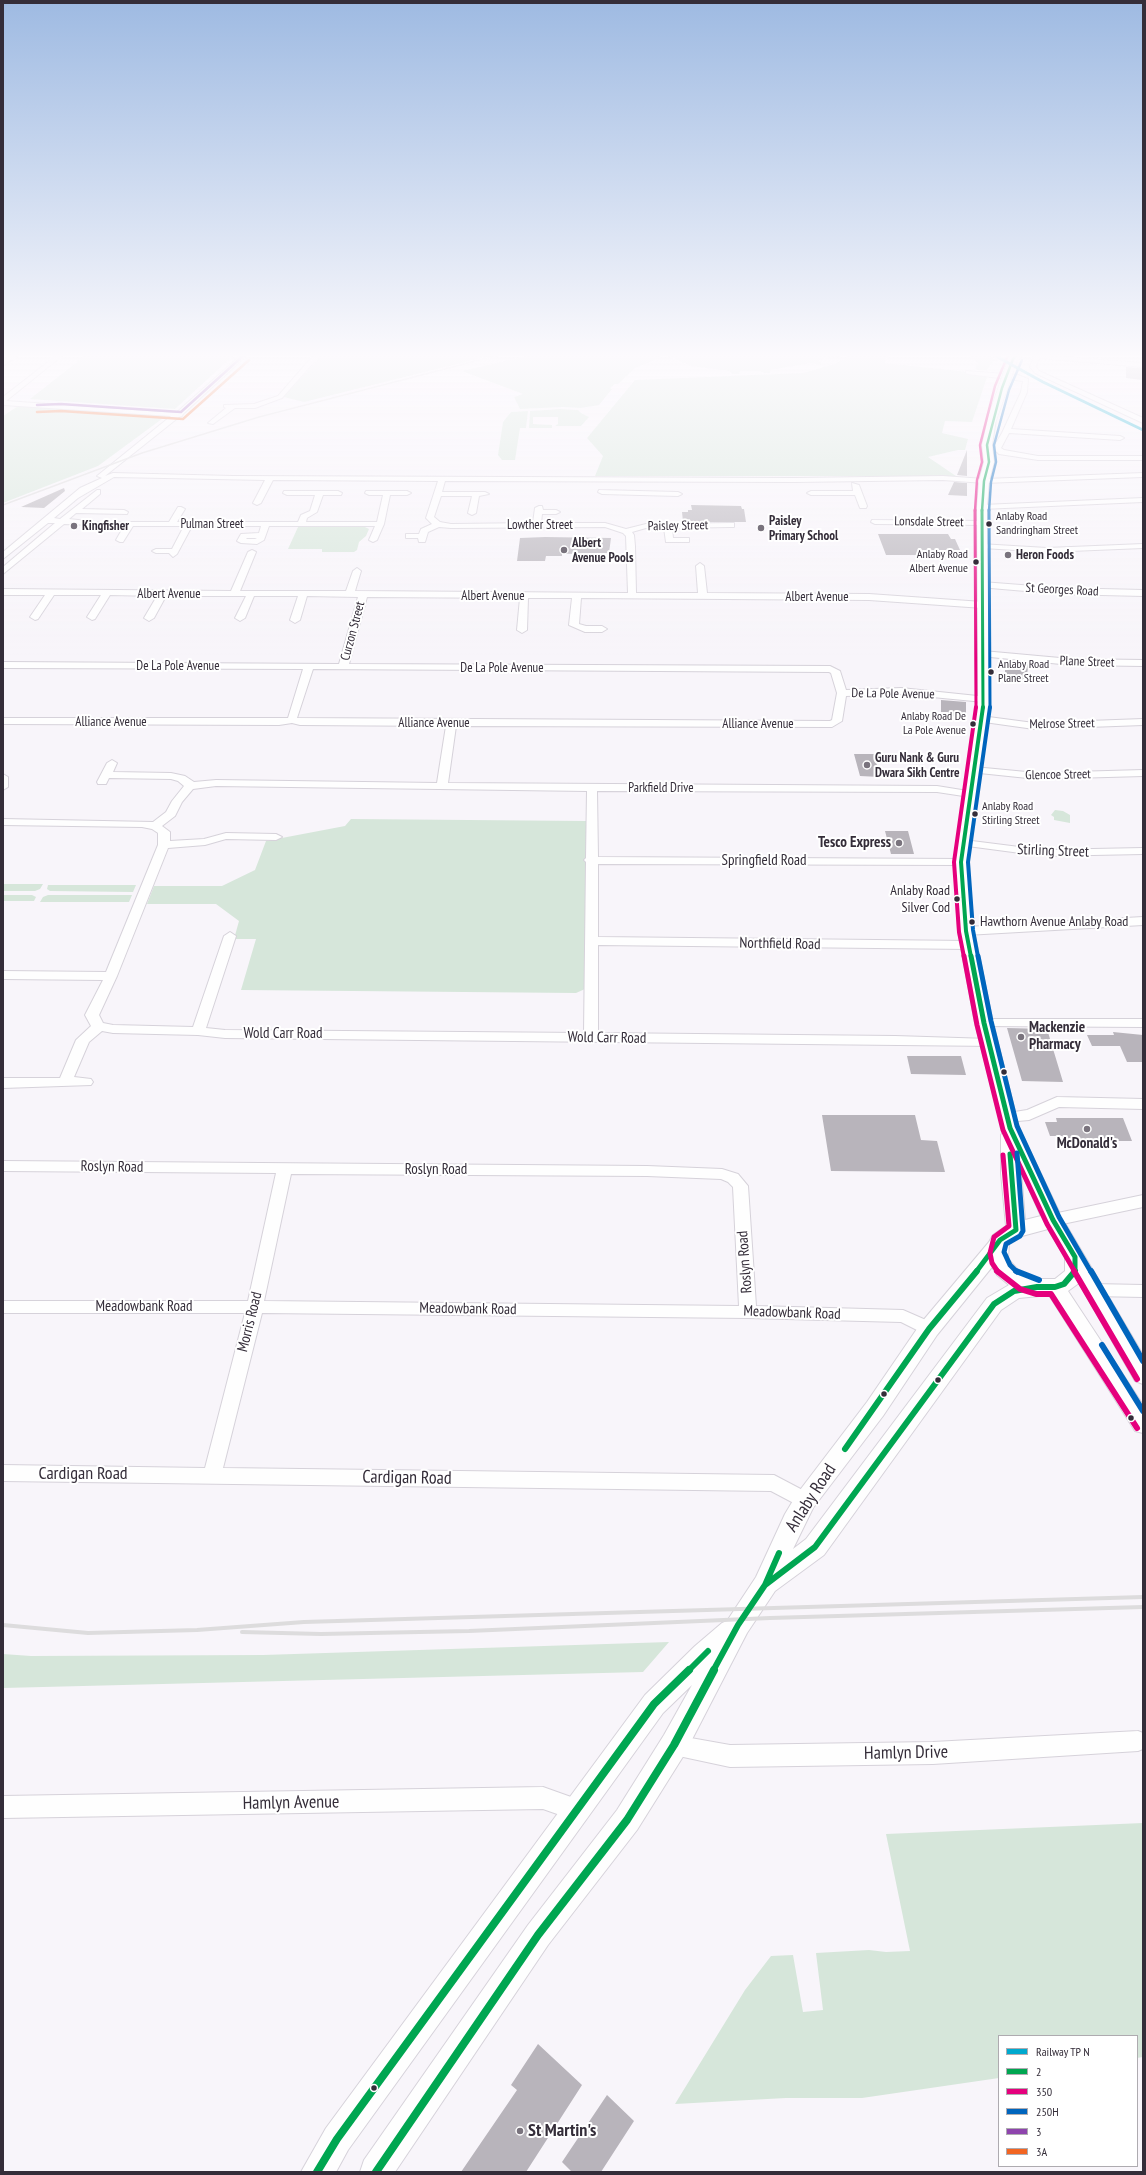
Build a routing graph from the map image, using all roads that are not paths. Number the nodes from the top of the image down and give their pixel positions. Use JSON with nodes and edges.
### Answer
{"nodes":[{"id":1,"x":126,"y":456,"type":"edge"},
{"id":2,"x":137,"y":456,"type":"edge"},
{"id":3,"x":987,"y":456,"type":"edge"},
{"id":4,"x":1029,"y":456,"type":"edge"},
{"id":5,"x":1038,"y":458,"type":"junction"},
{"id":6,"x":1143,"y":458,"type":"edge"},
{"id":7,"x":117,"y":475,"type":"junction"},
{"id":8,"x":1143,"y":475,"type":"edge"},
{"id":9,"x":270,"y":478,"type":"junction"},
{"id":10,"x":1053,"y":478,"type":"junction"},
{"id":11,"x":853,"y":479,"type":"junction"},
{"id":12,"x":442,"y":480,"type":"junction"},
{"id":13,"x":684,"y":480,"type":"junction"},
{"id":14,"x":984,"y":481,"type":"junction"},
{"id":15,"x":286,"y":492,"type":"dead end"},
{"id":16,"x":602,"y":492,"type":"dead end"},
{"id":17,"x":320,"y":493,"type":"junction"},
{"id":18,"x":338,"y":493,"type":"dead end"},
{"id":19,"x":369,"y":493,"type":"dead end"},
{"id":20,"x":388,"y":493,"type":"junction"},
{"id":21,"x":406,"y":493,"type":"dead end"},
{"id":22,"x":811,"y":493,"type":"dead end"},
{"id":23,"x":858,"y":493,"type":"junction"},
{"id":24,"x":438,"y":494,"type":"junction"},
{"id":25,"x":476,"y":494,"type":"junction"},
{"id":26,"x":485,"y":494,"type":"dead end"},
{"id":27,"x":76,"y":496,"type":"junction"},
{"id":28,"x":1143,"y":500,"type":"edge"},
{"id":29,"x":256,"y":505,"type":"junction"},
{"id":30,"x":863,"y":506,"type":"dead end"},
{"id":31,"x":982,"y":507,"type":"junction"},
{"id":32,"x":266,"y":508,"type":"dead end"},
{"id":33,"x":74,"y":511,"type":"junction"},
{"id":34,"x":124,"y":512,"type":"dead end"},
{"id":35,"x":192,"y":512,"type":"dead end"},
{"id":36,"x":556,"y":512,"type":"dead end"},
{"id":37,"x":472,"y":513,"type":"dead end"},
{"id":38,"x":45,"y":520,"type":"junction"},
{"id":39,"x":62,"y":521,"type":"junction"},
{"id":40,"x":875,"y":522,"type":"dead end"},
{"id":41,"x":982,"y":523,"type":"junction"},
{"id":42,"x":130,"y":524,"type":"junction"},
{"id":43,"x":171,"y":524,"type":"junction"},
{"id":44,"x":189,"y":524,"type":"junction"},
{"id":45,"x":247,"y":524,"type":"junction"},
{"id":46,"x":266,"y":524,"type":"junction"},
{"id":47,"x":301,"y":524,"type":"junction"},
{"id":48,"x":380,"y":524,"type":"junction"},
{"id":49,"x":438,"y":524,"type":"junction"},
{"id":50,"x":537,"y":525,"type":"junction"},
{"id":51,"x":731,"y":525,"type":"dead end"},
{"id":52,"x":668,"y":526,"type":"junction"},
{"id":53,"x":626,"y":531,"type":"junction"},
{"id":54,"x":262,"y":535,"type":"dead end"},
{"id":55,"x":409,"y":536,"type":"dead end"},
{"id":56,"x":119,"y":537,"type":"dead end"},
{"id":57,"x":373,"y":540,"type":"dead end"},
{"id":58,"x":686,"y":540,"type":"dead end"},
{"id":59,"x":983,"y":546,"type":"junction"},
{"id":60,"x":1143,"y":546,"type":"edge"},
{"id":61,"x":156,"y":551,"type":"dead end"},
{"id":62,"x":252,"y":552,"type":"dead end"},
{"id":63,"x":3,"y":556,"type":"edge"},
{"id":64,"x":700,"y":566,"type":"dead end"},
{"id":65,"x":3,"y":571,"type":"edge"},
{"id":66,"x":368,"y":575,"type":"dead end"},
{"id":67,"x":982,"y":584,"type":"junction"},
{"id":68,"x":3,"y":592,"type":"edge"},
{"id":69,"x":1143,"y":593,"type":"edge"},
{"id":70,"x":51,"y":594,"type":"junction"},
{"id":71,"x":106,"y":594,"type":"junction"},
{"id":72,"x":162,"y":594,"type":"junction"},
{"id":73,"x":234,"y":594,"type":"junction"},
{"id":74,"x":251,"y":594,"type":"junction"},
{"id":75,"x":303,"y":595,"type":"junction"},
{"id":76,"x":349,"y":595,"type":"junction"},
{"id":77,"x":363,"y":595,"type":"junction"},
{"id":78,"x":524,"y":596,"type":"junction"},
{"id":79,"x":578,"y":596,"type":"junction"},
{"id":80,"x":632,"y":596,"type":"junction"},
{"id":81,"x":703,"y":597,"type":"junction"},
{"id":82,"x":983,"y":606,"type":"junction"},
{"id":83,"x":34,"y":617,"type":"dead end"},
{"id":84,"x":92,"y":617,"type":"dead end"},
{"id":85,"x":149,"y":618,"type":"dead end"},
{"id":86,"x":240,"y":618,"type":"dead end"},
{"id":87,"x":295,"y":620,"type":"dead end"},
{"id":88,"x":602,"y":629,"type":"dead end"},
{"id":89,"x":522,"y":630,"type":"dead end"},
{"id":90,"x":983,"y":654,"type":"junction"},
{"id":91,"x":1143,"y":663,"type":"edge"},
{"id":92,"x":3,"y":665,"type":"edge"},
{"id":93,"x":309,"y":667,"type":"junction"},
{"id":94,"x":343,"y":667,"type":"junction"},
{"id":95,"x":842,"y":693,"type":"junction"},
{"id":96,"x":984,"y":699,"type":"junction"},
{"id":97,"x":981,"y":719,"type":"junction"},
{"id":98,"x":292,"y":720,"type":"junction"},
{"id":99,"x":3,"y":721,"type":"edge"},
{"id":100,"x":1143,"y":722,"type":"edge"},
{"id":101,"x":451,"y":723,"type":"junction"},
{"id":102,"x":112,"y":763,"type":"dead end"},
{"id":103,"x":974,"y":770,"type":"junction"},
{"id":104,"x":1143,"y":773,"type":"edge"},
{"id":105,"x":3,"y":777,"type":"edge"},
{"id":106,"x":190,"y":786,"type":"junction"},
{"id":107,"x":442,"y":786,"type":"junction"},
{"id":108,"x":3,"y":787,"type":"edge"},
{"id":109,"x":592,"y":788,"type":"junction"},
{"id":110,"x":970,"y":794,"type":"junction"},
{"id":111,"x":3,"y":822,"type":"edge"},
{"id":112,"x":155,"y":826,"type":"junction"},
{"id":113,"x":276,"y":837,"type":"dead end"},
{"id":114,"x":964,"y":843,"type":"junction"},
{"id":115,"x":164,"y":845,"type":"junction"},
{"id":116,"x":1143,"y":851,"type":"edge"},
{"id":117,"x":590,"y":860,"type":"junction"},
{"id":118,"x":961,"y":862,"type":"junction"},
{"id":119,"x":1143,"y":921,"type":"edge"},
{"id":120,"x":966,"y":931,"type":"junction"},
{"id":121,"x":230,"y":936,"type":"dead end"},
{"id":122,"x":591,"y":941,"type":"junction"},
{"id":123,"x":969,"y":945,"type":"junction"},
{"id":124,"x":3,"y":975,"type":"edge"},
{"id":125,"x":111,"y":976,"type":"junction"},
{"id":126,"x":984,"y":1023,"type":"junction"},
{"id":127,"x":1143,"y":1023,"type":"edge"},
{"id":128,"x":99,"y":1026,"type":"junction"},
{"id":129,"x":198,"y":1031,"type":"junction"},
{"id":130,"x":591,"y":1038,"type":"junction"},
{"id":131,"x":990,"y":1043,"type":"junction"},
{"id":132,"x":66,"y":1081,"type":"junction"},
{"id":133,"x":86,"y":1082,"type":"dead end"},
{"id":134,"x":3,"y":1083,"type":"edge"},
{"id":135,"x":1143,"y":1104,"type":"edge"},
{"id":136,"x":1008,"y":1122,"type":"junction"},
{"id":137,"x":3,"y":1166,"type":"edge"},
{"id":138,"x":285,"y":1168,"type":"junction"},
{"id":139,"x":1143,"y":1201,"type":"edge"},
{"id":140,"x":1053,"y":1220,"type":"junction"},
{"id":141,"x":1016,"y":1230,"type":"junction"},
{"id":142,"x":998,"y":1246,"type":"junction"},
{"id":143,"x":1072,"y":1251,"type":"junction"},
{"id":144,"x":1046,"y":1287,"type":"junction"},
{"id":145,"x":1093,"y":1290,"type":"junction"},
{"id":146,"x":1143,"y":1291,"type":"edge"},
{"id":147,"x":3,"y":1307,"type":"edge"},
{"id":148,"x":255,"y":1307,"type":"junction"},
{"id":149,"x":748,"y":1312,"type":"junction"},
{"id":150,"x":930,"y":1329,"type":"junction"},
{"id":151,"x":1143,"y":1375,"type":"edge"},
{"id":152,"x":1143,"y":1424,"type":"edge"},
{"id":153,"x":3,"y":1473,"type":"edge"},
{"id":154,"x":212,"y":1475,"type":"junction"},
{"id":155,"x":805,"y":1502,"type":"junction"},
{"id":156,"x":765,"y":1584,"type":"junction"},
{"id":157,"x":738,"y":1625,"type":"junction"},
{"id":158,"x":1138,"y":1741,"type":"dead end"},
{"id":159,"x":674,"y":1745,"type":"junction"},
{"id":160,"x":3,"y":1807,"type":"edge"},
{"id":161,"x":578,"y":1810,"type":"junction"},
{"id":162,"x":317,"y":2172,"type":"edge"},
{"id":163,"x":376,"y":2172,"type":"edge"}],
"edges":[{"from":1,"to":27,"type":"street"},
{"from":2,"to":7,"type":"street"},
{"from":3,"to":14,"type":"main road"},
{"from":4,"to":5,"type":"street"},
{"from":5,"to":6,"type":"street"},
{"from":5,"to":10,"type":"street"},
{"from":7,"to":9,"type":"street"},
{"from":7,"to":27,"type":"street"},
{"from":7,"to":33,"type":"street"},
{"from":8,"to":10,"type":"street"},
{"from":9,"to":12,"type":"street"},
{"from":9,"to":29,"type":"street"},
{"from":10,"to":14,"type":"street"},
{"from":11,"to":13,"type":"street"},
{"from":11,"to":14,"type":"street"},
{"from":11,"to":23,"type":"street"},
{"from":12,"to":13,"type":"street"},
{"from":12,"to":24,"type":"street"},
{"from":13,"to":16,"type":"street"},
{"from":14,"to":31,"type":"main road"},
{"from":15,"to":17,"type":"street"},
{"from":17,"to":18,"type":"street"},
{"from":17,"to":47,"type":"street"},
{"from":19,"to":20,"type":"street"},
{"from":20,"to":21,"type":"street"},
{"from":20,"to":48,"type":"street"},
{"from":22,"to":23,"type":"street"},
{"from":23,"to":30,"type":"street"},
{"from":24,"to":25,"type":"street"},
{"from":24,"to":49,"type":"street"},
{"from":25,"to":26,"type":"street"},
{"from":25,"to":37,"type":"street"},
{"from":27,"to":38,"type":"street"},
{"from":28,"to":31,"type":"street"},
{"from":29,"to":32,"type":"street"},
{"from":29,"to":45,"type":"street"},
{"from":31,"to":41,"type":"main road"},
{"from":33,"to":34,"type":"street"},
{"from":33,"to":39,"type":"street"},
{"from":35,"to":43,"type":"street"},
{"from":36,"to":50,"type":"street"},
{"from":38,"to":39,"type":"street","name":"Pulman Street"},
{"from":38,"to":63,"type":"street"},
{"from":39,"to":42,"type":"street","name":"Pulman Street"},
{"from":39,"to":65,"type":"street"},
{"from":40,"to":41,"type":"street","name":"Lonsdale Street"},
{"from":41,"to":59,"type":"main road"},
{"from":42,"to":43,"type":"street","name":"Pulman Street"},
{"from":42,"to":56,"type":"street"},
{"from":43,"to":44,"type":"street","name":"Pulman Street"},
{"from":44,"to":45,"type":"street","name":"Pulman Street"},
{"from":44,"to":61,"type":"street"},
{"from":45,"to":46,"type":"street","name":"Pulman Street"},
{"from":46,"to":47,"type":"street","name":"Pulman Street"},
{"from":46,"to":54,"type":"street"},
{"from":47,"to":48,"type":"street","name":"Pulman Street"},
{"from":48,"to":57,"type":"street"},
{"from":49,"to":50,"type":"street","name":"Lowther Street"},
{"from":49,"to":55,"type":"street"},
{"from":50,"to":53,"type":"street","name":"Lowther Street"},
{"from":51,"to":52,"type":"street","name":"Paisley Street"},
{"from":52,"to":53,"type":"street","name":"Paisley Street"},
{"from":52,"to":58,"type":"street"},
{"from":53,"to":80,"type":"street"},
{"from":59,"to":60,"type":"street"},
{"from":59,"to":67,"type":"main road"},
{"from":62,"to":73,"type":"street"},
{"from":64,"to":81,"type":"street"},
{"from":66,"to":76,"type":"street","name":"Curzon Street"},
{"from":67,"to":69,"type":"street","name":"St Georges Road"},
{"from":67,"to":82,"type":"main road"},
{"from":68,"to":70,"type":"street","name":"Albert Avenue"},
{"from":70,"to":71,"type":"street","name":"Albert Avenue"},
{"from":70,"to":83,"type":"street"},
{"from":71,"to":72,"type":"street","name":"Albert Avenue"},
{"from":71,"to":84,"type":"street"},
{"from":72,"to":73,"type":"street","name":"Albert Avenue"},
{"from":72,"to":85,"type":"street"},
{"from":73,"to":74,"type":"street","name":"Albert Avenue"},
{"from":74,"to":75,"type":"street","name":"Albert Avenue"},
{"from":74,"to":86,"type":"street"},
{"from":75,"to":76,"type":"street","name":"Albert Avenue"},
{"from":75,"to":87,"type":"street"},
{"from":76,"to":77,"type":"street","name":"Albert Avenue"},
{"from":77,"to":78,"type":"street","name":"Albert Avenue"},
{"from":77,"to":94,"type":"street","name":"Curzon Street"},
{"from":78,"to":79,"type":"street","name":"Albert Avenue"},
{"from":78,"to":89,"type":"street"},
{"from":79,"to":80,"type":"street","name":"Albert Avenue"},
{"from":79,"to":88,"type":"street"},
{"from":80,"to":81,"type":"street","name":"Albert Avenue"},
{"from":81,"to":82,"type":"street","name":"Albert Avenue"},
{"from":82,"to":90,"type":"main road"},
{"from":90,"to":91,"type":"street","name":"Plane Street"},
{"from":90,"to":96,"type":"main road"},
{"from":92,"to":93,"type":"street","name":"De La Pole Avenue"},
{"from":93,"to":94,"type":"street","name":"De La Pole Avenue"},
{"from":93,"to":98,"type":"street"},
{"from":94,"to":95,"type":"street","name":"De La Pole Avenue"},
{"from":95,"to":96,"type":"street","name":"De La Pole Avenue"},
{"from":95,"to":101,"type":"street","name":"Alliance Avenue"},
{"from":96,"to":97,"type":"main road"},
{"from":97,"to":100,"type":"street","name":"Melrose Street"},
{"from":97,"to":103,"type":"main road"},
{"from":98,"to":99,"type":"street","name":"Alliance Avenue"},
{"from":98,"to":101,"type":"street","name":"Alliance Avenue"},
{"from":101,"to":107,"type":"street"},
{"from":102,"to":106,"type":"street"},
{"from":103,"to":104,"type":"street","name":"Glencoe Street"},
{"from":103,"to":110,"type":"main road"},
{"from":105,"to":108,"type":"street"},
{"from":106,"to":107,"type":"street","name":"Parkfield Drive"},
{"from":106,"to":112,"type":"street"},
{"from":107,"to":109,"type":"street","name":"Parkfield Drive"},
{"from":109,"to":110,"type":"street","name":"Parkfield Drive"},
{"from":109,"to":117,"type":"street"},
{"from":110,"to":114,"type":"main road"},
{"from":111,"to":112,"type":"street"},
{"from":112,"to":115,"type":"street"},
{"from":113,"to":115,"type":"street"},
{"from":114,"to":116,"type":"street","name":"Stirling Street"},
{"from":114,"to":118,"type":"main road"},
{"from":115,"to":125,"type":"street"},
{"from":117,"to":118,"type":"street","name":"Springfield Road"},
{"from":117,"to":122,"type":"street"},
{"from":118,"to":120,"type":"main road"},
{"from":119,"to":120,"type":"street"},
{"from":120,"to":123,"type":"main road"},
{"from":121,"to":129,"type":"street"},
{"from":122,"to":123,"type":"street","name":"Northfield Road"},
{"from":122,"to":130,"type":"street"},
{"from":123,"to":126,"type":"main road"},
{"from":124,"to":125,"type":"street"},
{"from":125,"to":128,"type":"street"},
{"from":126,"to":127,"type":"street"},
{"from":126,"to":131,"type":"main road"},
{"from":128,"to":129,"type":"street","name":"Wold Carr Road"},
{"from":128,"to":132,"type":"street"},
{"from":129,"to":130,"type":"street","name":"Wold Carr Road"},
{"from":130,"to":131,"type":"street","name":"Wold Carr Road"},
{"from":131,"to":136,"type":"main road"},
{"from":132,"to":133,"type":"street"},
{"from":132,"to":134,"type":"street"},
{"from":135,"to":136,"type":"street"},
{"from":136,"to":140,"type":"main road"},
{"from":136,"to":141,"type":"main road"},
{"from":137,"to":138,"type":"street","name":"Roslyn Road"},
{"from":138,"to":148,"type":"street","name":"Morris Road"},
{"from":138,"to":149,"type":"street","name":"Roslyn Road"},
{"from":139,"to":140,"type":"street"},
{"from":140,"to":141,"type":"main road"},
{"from":140,"to":143,"type":"main road"},
{"from":141,"to":142,"type":"main road"},
{"from":141,"to":143,"type":"main road"},
{"from":142,"to":144,"type":"main road"},
{"from":142,"to":150,"type":"main road","name":"Anlaby Road"},
{"from":143,"to":144,"type":"main road"},
{"from":143,"to":145,"type":"main road"},
{"from":144,"to":152,"type":"main road"},
{"from":144,"to":156,"type":"main road","name":"Anlaby Road"},
{"from":145,"to":146,"type":"street"},
{"from":145,"to":151,"type":"main road"},
{"from":147,"to":148,"type":"street","name":"Meadowbank Road"},
{"from":148,"to":149,"type":"street","name":"Meadowbank Road"},
{"from":148,"to":154,"type":"street","name":"Morris Road"},
{"from":149,"to":150,"type":"street","name":"Meadowbank Road"},
{"from":150,"to":155,"type":"main road","name":"Anlaby Road"},
{"from":153,"to":154,"type":"street","name":"Cardigan Road"},
{"from":154,"to":155,"type":"street","name":"Cardigan Road"},
{"from":155,"to":156,"type":"main road","name":"Anlaby Road"},
{"from":156,"to":157,"type":"main road","name":"Anlaby Road"},
{"from":157,"to":159,"type":"main road","name":"Anlaby Road"},
{"from":157,"to":161,"type":"main road","name":"Anlaby Road"},
{"from":158,"to":159,"type":"street","name":"Hamlyn Drive"},
{"from":159,"to":163,"type":"main road","name":"Anlaby Road"},
{"from":160,"to":161,"type":"street","name":"Hamlyn Avenue"},
{"from":161,"to":162,"type":"main road","name":"Anlaby Road"}]}
